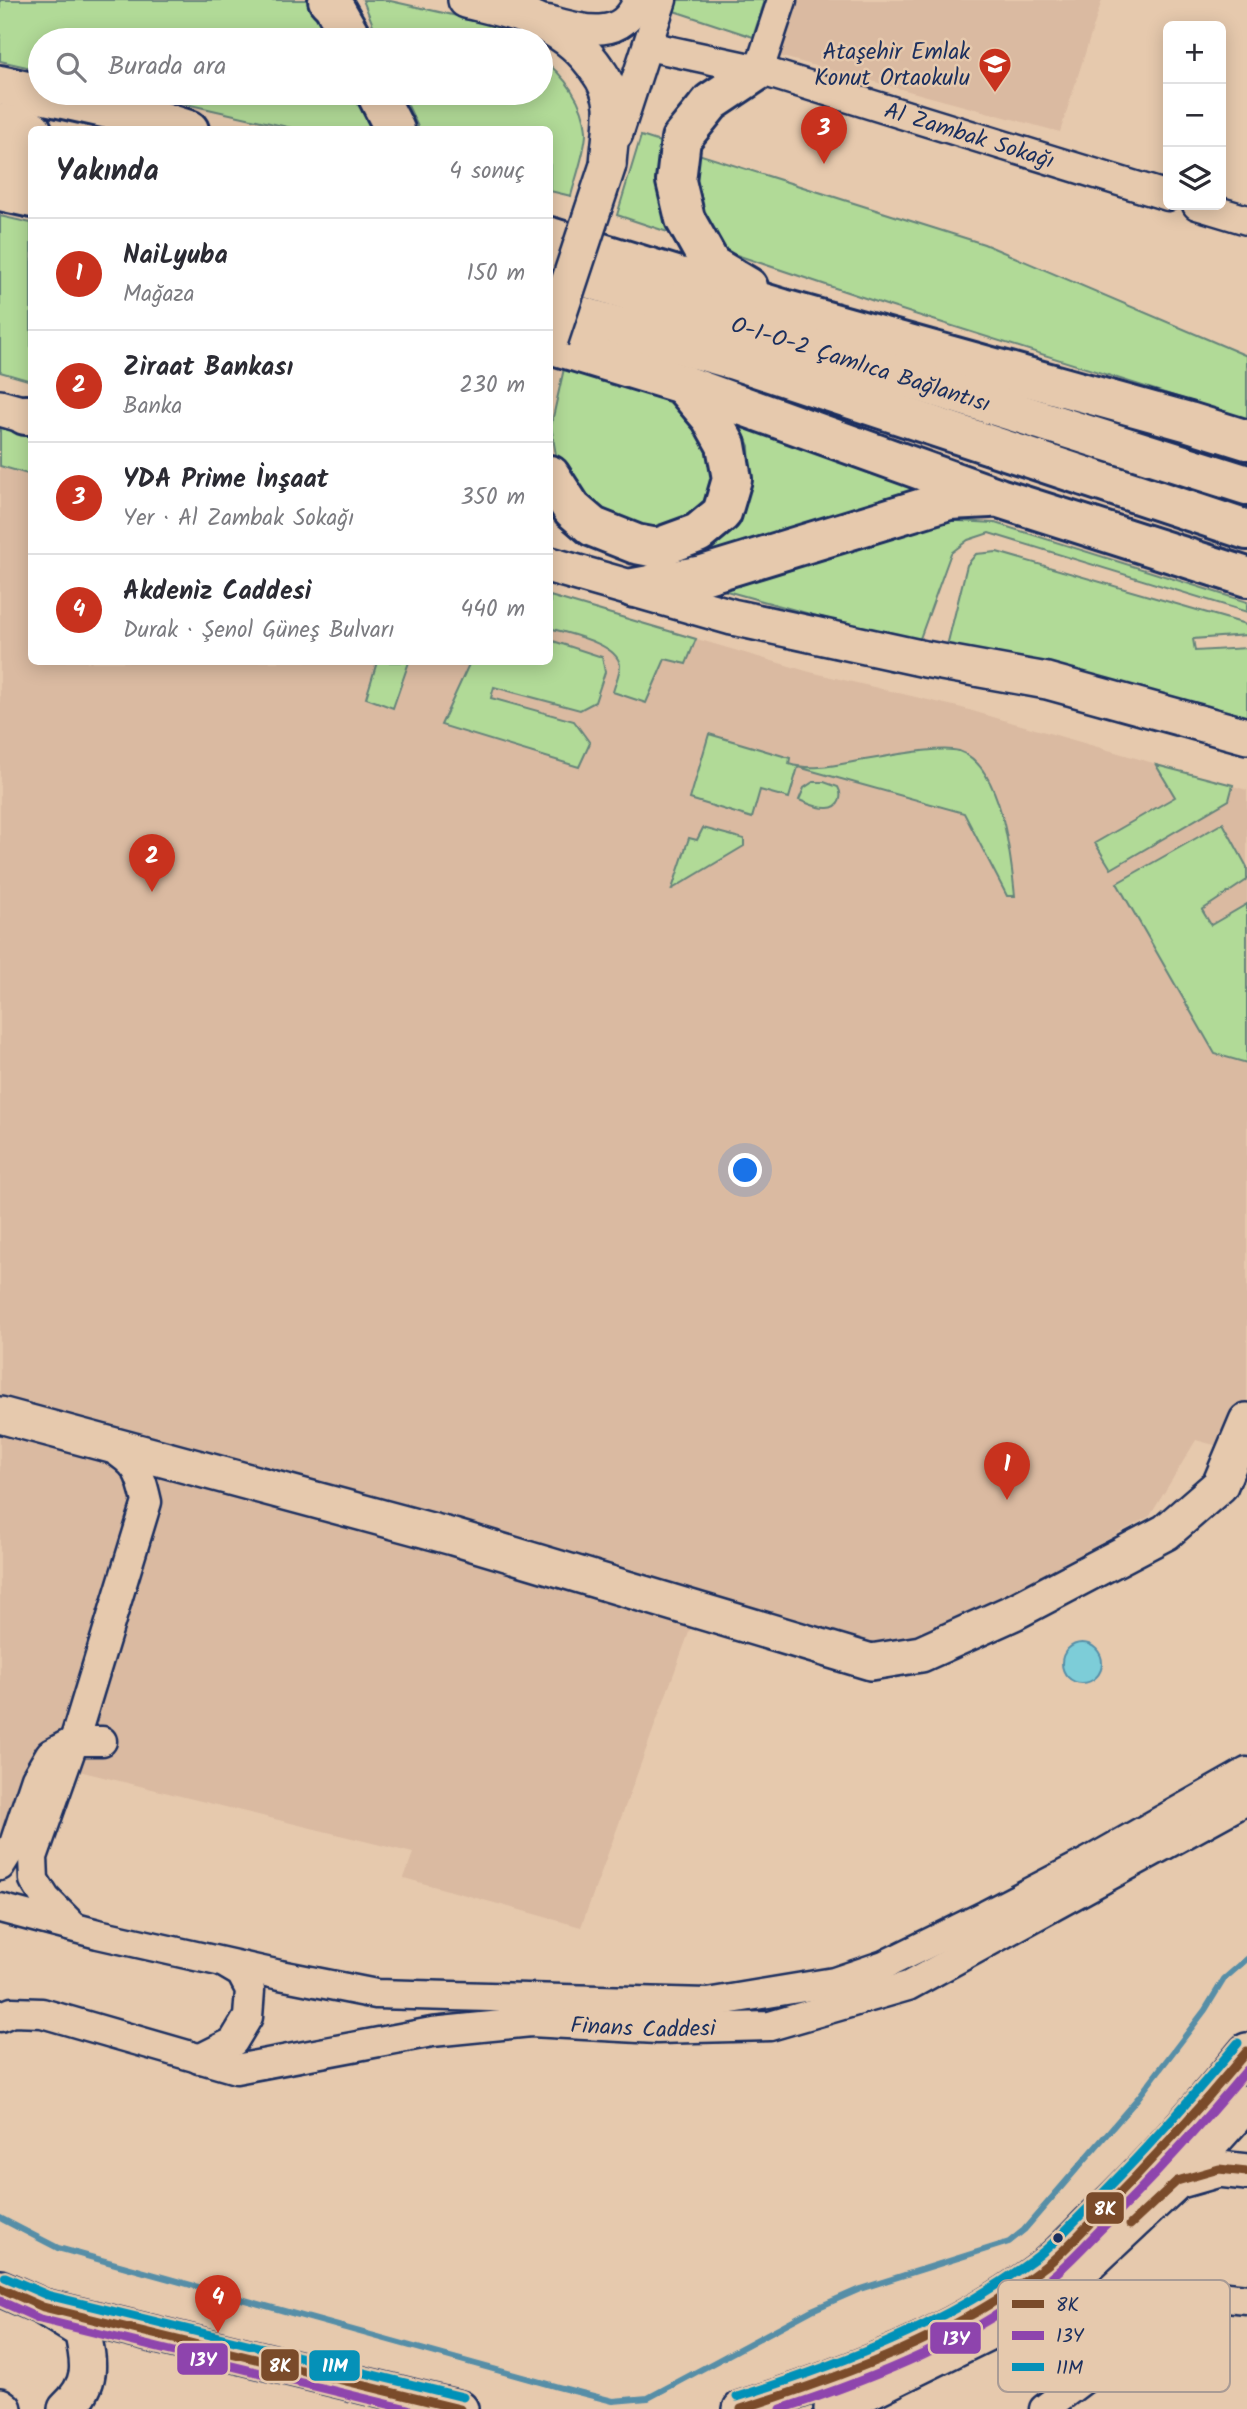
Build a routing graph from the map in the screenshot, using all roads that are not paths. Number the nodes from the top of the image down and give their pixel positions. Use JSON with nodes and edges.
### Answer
{"nodes":[{"id":1,"x":328,"y":0,"type":"edge"},
{"id":2,"x":466,"y":0,"type":"edge"},
{"id":3,"x":638,"y":0,"type":"edge"},
{"id":4,"x":663,"y":0,"type":"edge"},
{"id":5,"x":782,"y":0,"type":"edge"},
{"id":6,"x":520,"y":13,"type":"junction"},
{"id":7,"x":346,"y":28,"type":"edge"},
{"id":8,"x":550,"y":28,"type":"edge"},
{"id":9,"x":553,"y":30,"type":"edge"},
{"id":10,"x":648,"y":46,"type":"junction"},
{"id":11,"x":759,"y":70,"type":"junction"},
{"id":12,"x":0,"y":85,"type":"edge"},
{"id":13,"x":28,"y":91,"type":"edge"},
{"id":14,"x":90,"y":105,"type":"edge"},
{"id":15,"x":382,"y":105,"type":"edge"},
{"id":16,"x":0,"y":123,"type":"edge"},
{"id":17,"x":177,"y":126,"type":"edge"},
{"id":18,"x":393,"y":126,"type":"edge"},
{"id":19,"x":28,"y":129,"type":"edge"},
{"id":20,"x":0,"y":159,"type":"edge"},
{"id":21,"x":608,"y":165,"type":"junction"},
{"id":22,"x":28,"y":166,"type":"edge"},
{"id":23,"x":0,"y":191,"type":"edge"},
{"id":24,"x":1163,"y":194,"type":"edge"},
{"id":25,"x":28,"y":197,"type":"edge"},
{"id":26,"x":1214,"y":210,"type":"edge"},
{"id":27,"x":1247,"y":220,"type":"edge"},
{"id":28,"x":553,"y":238,"type":"edge"},
{"id":29,"x":553,"y":267,"type":"edge"},
{"id":30,"x":553,"y":308,"type":"edge"},
{"id":31,"x":783,"y":309,"type":"junction"},
{"id":32,"x":553,"y":333,"type":"edge"},
{"id":33,"x":553,"y":343,"type":"edge"},
{"id":34,"x":682,"y":384,"type":"junction"},
{"id":35,"x":1247,"y":440,"type":"edge"},
{"id":36,"x":553,"y":480,"type":"edge"},
{"id":37,"x":1247,"y":485,"type":"edge"},
{"id":38,"x":999,"y":498,"type":"junction"},
{"id":39,"x":1247,"y":530,"type":"edge"},
{"id":40,"x":553,"y":566,"type":"edge"},
{"id":41,"x":1247,"y":577,"type":"edge"},
{"id":42,"x":634,"y":588,"type":"junction"},
{"id":43,"x":925,"y":659,"type":"junction"},
{"id":44,"x":1247,"y":736,"type":"edge"},
{"id":45,"x":1247,"y":758,"type":"edge"},
{"id":46,"x":0,"y":1415,"type":"edge"},
{"id":47,"x":1247,"y":1421,"type":"edge"},
{"id":48,"x":105,"y":1443,"type":"junction"},
{"id":49,"x":81,"y":1739,"type":"junction"},
{"id":50,"x":1247,"y":1772,"type":"edge"},
{"id":51,"x":1247,"y":1800,"type":"edge"},
{"id":52,"x":0,"y":1866,"type":"edge"},
{"id":53,"x":0,"y":1908,"type":"edge"},
{"id":54,"x":75,"y":1928,"type":"junction"},
{"id":55,"x":223,"y":1962,"type":"junction"},
{"id":56,"x":0,"y":2002,"type":"edge"},
{"id":57,"x":41,"y":2013,"type":"junction"},
{"id":58,"x":0,"y":2017,"type":"edge"},
{"id":59,"x":1247,"y":2051,"type":"edge"},
{"id":60,"x":199,"y":2059,"type":"junction"},
{"id":61,"x":1247,"y":2103,"type":"edge"},
{"id":62,"x":1247,"y":2172,"type":"edge"},
{"id":63,"x":1177,"y":2181,"type":"junction"},
{"id":64,"x":1025,"y":2280,"type":"edge"},
{"id":65,"x":1068,"y":2280,"type":"edge"},
{"id":66,"x":0,"y":2288,"type":"edge"},
{"id":67,"x":998,"y":2298,"type":"edge"},
{"id":68,"x":43,"y":2307,"type":"junction"},
{"id":69,"x":998,"y":2327,"type":"edge"},
{"id":70,"x":1067,"y":2392,"type":"edge"},
{"id":71,"x":779,"y":2404,"type":"edge"},
{"id":72,"x":66,"y":2409,"type":"edge"},
{"id":73,"x":460,"y":2409,"type":"edge"},
{"id":74,"x":741,"y":2409,"type":"edge"},
{"id":75,"x":832,"y":2409,"type":"edge"},
{"id":76,"x":1044,"y":2409,"type":"edge"}],
"edges":[{"from":1,"to":7,"type":"highway"},
{"from":2,"to":6,"type":"main road"},
{"from":3,"to":6,"type":"street"},
{"from":4,"to":10,"type":"street"},
{"from":5,"to":11,"type":"street"},
{"from":6,"to":8,"type":"main road"},
{"from":9,"to":21,"type":"main road"},
{"from":10,"to":11,"type":"street","name":"Al Zambak Sokağı"},
{"from":10,"to":21,"type":"street"},
{"from":11,"to":24,"type":"street","name":"Al Zambak Sokağı"},
{"from":11,"to":31,"type":"highway"},
{"from":12,"to":13,"type":"highway"},
{"from":14,"to":17,"type":"highway"},
{"from":15,"to":18,"type":"highway"},
{"from":16,"to":19,"type":"highway"},
{"from":20,"to":22,"type":"highway"},
{"from":21,"to":32,"type":"main road","bridge":true},
{"from":23,"to":25,"type":"highway"},
{"from":26,"to":27,"type":"street"},
{"from":28,"to":31,"type":"highway"},
{"from":29,"to":37,"type":"highway","name":"O-1-O-2 Çamlıca Bağlantısı"},
{"from":30,"to":39,"type":"highway","name":"O-1-O-2 Çamlıca Bağlantısı"},
{"from":31,"to":35,"type":"highway"},
{"from":33,"to":34,"type":"highway"},
{"from":34,"to":36,"type":"highway"},
{"from":34,"to":38,"type":"highway"},
{"from":38,"to":41,"type":"highway"},
{"from":38,"to":42,"type":"highway"},
{"from":40,"to":42,"type":"main road"},
{"from":42,"to":43,"type":"main road"},
{"from":43,"to":44,"type":"main road"},
{"from":43,"to":45,"type":"main road"},
{"from":46,"to":48,"type":"main road"},
{"from":47,"to":48,"type":"main road"},
{"from":48,"to":49,"type":"street"},
{"from":49,"to":52,"type":"street"},
{"from":49,"to":54,"type":"street"},
{"from":50,"to":55,"type":"street","name":"Finans Caddesi"},
{"from":51,"to":60,"type":"street","name":"Finans Caddesi"},
{"from":53,"to":54,"type":"street","name":"Finans Caddesi"},
{"from":54,"to":55,"type":"street","name":"Finans Caddesi"},
{"from":55,"to":60,"type":"street"},
{"from":56,"to":57,"type":"street"},
{"from":57,"to":58,"type":"street","name":"Finans Caddesi"},
{"from":57,"to":60,"type":"street","name":"Finans Caddesi"},
{"from":59,"to":64,"type":"main road"},
{"from":61,"to":63,"type":"main road"},
{"from":62,"to":63,"type":"main road"},
{"from":63,"to":65,"type":"main road"},
{"from":66,"to":68,"type":"main road"},
{"from":67,"to":71,"type":"main road"},
{"from":68,"to":72,"type":"main road"},
{"from":68,"to":73,"type":"main road"},
{"from":69,"to":75,"type":"main road"},
{"from":70,"to":76,"type":"street"},
{"from":71,"to":74,"type":"main road"}]}
